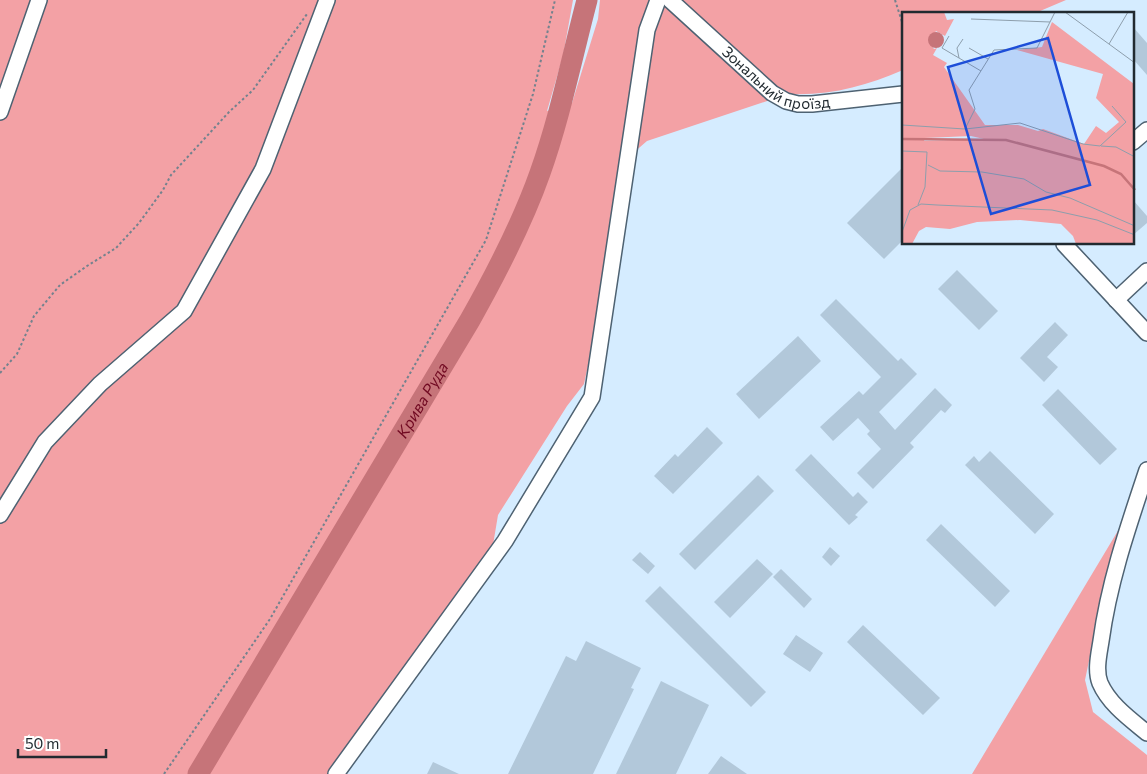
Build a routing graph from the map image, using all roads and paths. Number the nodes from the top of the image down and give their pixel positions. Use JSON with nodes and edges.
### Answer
{"nodes":[{"id":1,"x":39,"y":0,"type":"edge"},
{"id":2,"x":327,"y":0,"type":"edge"},
{"id":3,"x":555,"y":0,"type":"edge"},
{"id":4,"x":658,"y":0,"type":"edge"},
{"id":5,"x":670,"y":0,"type":"edge"},
{"id":6,"x":895,"y":0,"type":"edge"},
{"id":7,"x":308,"y":14,"type":"dead end"},
{"id":8,"x":902,"y":22,"type":"edge"},
{"id":9,"x":902,"y":94,"type":"edge"},
{"id":10,"x":0,"y":112,"type":"edge"},
{"id":11,"x":1147,"y":130,"type":"edge"},
{"id":12,"x":1134,"y":141,"type":"edge"},
{"id":13,"x":1065,"y":245,"type":"edge"},
{"id":14,"x":1147,"y":271,"type":"edge"},
{"id":15,"x":1116,"y":300,"type":"junction"},
{"id":16,"x":1147,"y":333,"type":"edge"},
{"id":17,"x":0,"y":373,"type":"edge"},
{"id":18,"x":1147,"y":470,"type":"edge"},
{"id":19,"x":0,"y":515,"type":"edge"},
{"id":20,"x":1147,"y":733,"type":"edge"},
{"id":21,"x":164,"y":774,"type":"edge"},
{"id":22,"x":336,"y":774,"type":"edge"}],
"edges":[{"from":1,"to":10,"type":"street"},
{"from":2,"to":19,"type":"street"},
{"from":3,"to":21,"type":"path"},
{"from":4,"to":22,"type":"street"},
{"from":5,"to":9,"type":"street","name":"Зональний проїзд"},
{"from":6,"to":8,"type":"path"},
{"from":7,"to":17,"type":"path"},
{"from":11,"to":12,"type":"street"},
{"from":13,"to":15,"type":"street"},
{"from":14,"to":15,"type":"street"},
{"from":15,"to":16,"type":"street"},
{"from":18,"to":20,"type":"street"}]}
